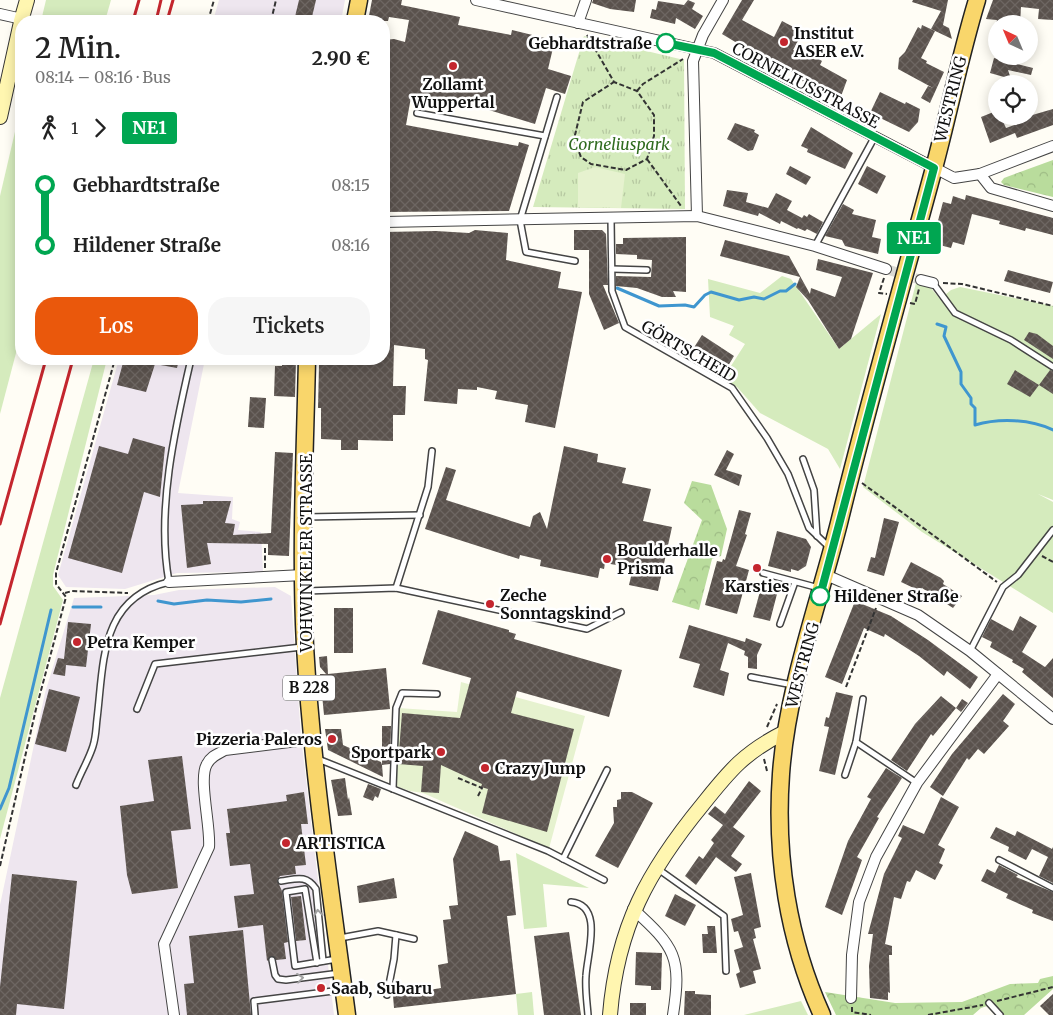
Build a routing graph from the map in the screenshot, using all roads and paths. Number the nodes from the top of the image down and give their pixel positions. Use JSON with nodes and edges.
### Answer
{"nodes":[{"id":1,"x":27,"y":0,"type":"edge"},
{"id":2,"x":214,"y":0,"type":"edge"},
{"id":3,"x":276,"y":0,"type":"edge"},
{"id":4,"x":359,"y":0,"type":"edge"},
{"id":5,"x":476,"y":0,"type":"edge"},
{"id":6,"x":586,"y":0,"type":"edge"},
{"id":7,"x":724,"y":0,"type":"edge"},
{"id":8,"x":977,"y":0,"type":"edge"},
{"id":9,"x":0,"y":14,"type":"edge"},
{"id":10,"x":23,"y":15,"type":"edge"},
{"id":11,"x":210,"y":15,"type":"edge"},
{"id":12,"x":272,"y":15,"type":"edge"},
{"id":13,"x":356,"y":15,"type":"edge"},
{"id":14,"x":15,"y":19,"type":"edge"},
{"id":15,"x":581,"y":24,"type":"junction"},
{"id":16,"x":697,"y":50,"type":"junction"},
{"id":17,"x":15,"y":52,"type":"edge"},
{"id":18,"x":614,"y":82,"type":"junction"},
{"id":19,"x":637,"y":91,"type":"junction"},
{"id":20,"x":557,"y":97,"type":"dead end"},
{"id":21,"x":416,"y":113,"type":"dead end"},
{"id":22,"x":0,"y":118,"type":"edge"},
{"id":23,"x":545,"y":136,"type":"junction"},
{"id":24,"x":874,"y":138,"type":"junction"},
{"id":25,"x":1053,"y":146,"type":"edge"},
{"id":26,"x":647,"y":159,"type":"junction"},
{"id":27,"x":934,"y":168,"type":"junction"},
{"id":28,"x":980,"y":174,"type":"junction"},
{"id":29,"x":1053,"y":206,"type":"edge"},
{"id":30,"x":697,"y":216,"type":"junction"},
{"id":31,"x":611,"y":219,"type":"junction"},
{"id":32,"x":520,"y":220,"type":"junction"},
{"id":33,"x":390,"y":222,"type":"edge"},
{"id":34,"x":815,"y":246,"type":"junction"},
{"id":35,"x":575,"y":261,"type":"dead end"},
{"id":36,"x":612,"y":269,"type":"junction"},
{"id":37,"x":886,"y":269,"type":"joint"},
{"id":38,"x":647,"y":270,"type":"dead end"},
{"id":39,"x":921,"y":280,"type":"tunnel mouth"},
{"id":40,"x":933,"y":283,"type":"junction"},
{"id":41,"x":880,"y":293,"type":"dead end"},
{"id":42,"x":1053,"y":306,"type":"edge"},
{"id":43,"x":113,"y":365,"type":"edge"},
{"id":44,"x":190,"y":365,"type":"edge"},
{"id":45,"x":307,"y":365,"type":"edge"},
{"id":46,"x":1053,"y":367,"type":"edge"},
{"id":47,"x":432,"y":451,"type":"dead end"},
{"id":48,"x":803,"y":459,"type":"dead end"},
{"id":49,"x":851,"y":475,"type":"junction"},
{"id":50,"x":420,"y":515,"type":"junction"},
{"id":51,"x":304,"y":517,"type":"junction"},
{"id":52,"x":1053,"y":530,"type":"edge"},
{"id":53,"x":817,"y":536,"type":"junction"},
{"id":54,"x":265,"y":546,"type":"dead end"},
{"id":55,"x":832,"y":549,"type":"junction"},
{"id":56,"x":1036,"y":552,"type":"junction"},
{"id":57,"x":1053,"y":562,"type":"edge"},
{"id":58,"x":763,"y":573,"type":"dead end"},
{"id":59,"x":265,"y":578,"type":"junction"},
{"id":60,"x":169,"y":582,"type":"junction"},
{"id":61,"x":795,"y":582,"type":"junction"},
{"id":62,"x":824,"y":582,"type":"junction"},
{"id":63,"x":303,"y":583,"type":"junction"},
{"id":64,"x":1003,"y":587,"type":"junction"},
{"id":65,"x":396,"y":588,"type":"junction"},
{"id":66,"x":66,"y":593,"type":"junction"},
{"id":67,"x":137,"y":594,"type":"junction"},
{"id":68,"x":880,"y":597,"type":"junction"},
{"id":69,"x":621,"y":612,"type":"dead end"},
{"id":70,"x":780,"y":624,"type":"dead end"},
{"id":71,"x":305,"y":647,"type":"junction"},
{"id":72,"x":970,"y":651,"type":"junction"},
{"id":73,"x":998,"y":674,"type":"junction"},
{"id":74,"x":751,"y":677,"type":"dead end"},
{"id":75,"x":796,"y":686,"type":"junction"},
{"id":76,"x":846,"y":687,"type":"dead end"},
{"id":77,"x":437,"y":694,"type":"dead end"},
{"id":78,"x":863,"y":699,"type":"dead end"},
{"id":79,"x":137,"y":709,"type":"dead end"},
{"id":80,"x":1053,"y":719,"type":"edge"},
{"id":81,"x":785,"y":732,"type":"junction"},
{"id":82,"x":313,"y":739,"type":"junction"},
{"id":83,"x":856,"y":742,"type":"junction"},
{"id":84,"x":315,"y":758,"type":"junction"},
{"id":85,"x":607,"y":770,"type":"dead end"},
{"id":86,"x":845,"y":775,"type":"dead end"},
{"id":87,"x":458,"y":778,"type":"dead end"},
{"id":88,"x":917,"y":783,"type":"junction"},
{"id":89,"x":76,"y":785,"type":"dead end"},
{"id":90,"x":393,"y":789,"type":"junction"},
{"id":91,"x":478,"y":796,"type":"dead end"},
{"id":92,"x":563,"y":859,"type":"junction"},
{"id":93,"x":999,"y":860,"type":"dead end"},
{"id":94,"x":0,"y":866,"type":"edge"},
{"id":95,"x":656,"y":867,"type":"junction"},
{"id":96,"x":604,"y":880,"type":"dead end"},
{"id":97,"x":281,"y":881,"type":"dead end"},
{"id":98,"x":1053,"y":888,"type":"edge"},
{"id":99,"x":571,"y":902,"type":"dead end"},
{"id":100,"x":633,"y":909,"type":"junction"},
{"id":101,"x":396,"y":935,"type":"junction"},
{"id":102,"x":337,"y":938,"type":"junction"},
{"id":103,"x":414,"y":940,"type":"dead end"},
{"id":104,"x":272,"y":960,"type":"dead end"},
{"id":105,"x":323,"y":961,"type":"junction"},
{"id":106,"x":317,"y":963,"type":"junction"},
{"id":107,"x":341,"y":966,"type":"junction"},
{"id":108,"x":726,"y":971,"type":"dead end"},
{"id":109,"x":344,"y":990,"type":"junction"},
{"id":110,"x":387,"y":995,"type":"dead end"},
{"id":111,"x":851,"y":998,"type":"joint"},
{"id":112,"x":989,"y":1004,"type":"dead end"},
{"id":113,"x":174,"y":1015,"type":"edge"},
{"id":114,"x":255,"y":1015,"type":"edge"},
{"id":115,"x":347,"y":1015,"type":"edge"},
{"id":116,"x":588,"y":1015,"type":"edge"},
{"id":117,"x":610,"y":1015,"type":"edge"},
{"id":118,"x":673,"y":1015,"type":"edge"},
{"id":119,"x":822,"y":1015,"type":"edge"},
{"id":120,"x":871,"y":1015,"type":"edge"},
{"id":121,"x":1000,"y":1015,"type":"edge"}],
"edges":[{"from":1,"to":10,"type":"main road"},
{"from":2,"to":11,"type":"path"},
{"from":3,"to":12,"type":"path"},
{"from":4,"to":13,"type":"main road"},
{"from":5,"to":15,"type":"street","name":"CORNELIUSSTRASSE"},
{"from":6,"to":15,"type":"street"},
{"from":7,"to":16,"type":"street"},
{"from":8,"to":27,"type":"main road","name":"WESTRING"},
{"from":9,"to":14,"type":"street"},
{"from":15,"to":16,"type":"street","name":"CORNELIUSSTRASSE"},
{"from":15,"to":18,"type":"path"},
{"from":16,"to":19,"type":"path"},
{"from":16,"to":24,"type":"street","name":"CORNELIUSSTRASSE"},
{"from":16,"to":30,"type":"street"},
{"from":17,"to":22,"type":"main road"},
{"from":18,"to":19,"type":"path"},
{"from":18,"to":26,"type":"path"},
{"from":19,"to":26,"type":"path"},
{"from":20,"to":23,"type":"lane"},
{"from":21,"to":23,"type":"lane"},
{"from":23,"to":32,"type":"lane"},
{"from":24,"to":27,"type":"street","name":"CORNELIUSSTRASSE"},
{"from":24,"to":34,"type":"lane"},
{"from":25,"to":28,"type":"street","name":"CORNELIUSSTRASSE"},
{"from":26,"to":30,"type":"path"},
{"from":27,"to":28,"type":"street","name":"CORNELIUSSTRASSE"},
{"from":27,"to":49,"type":"main road","name":"WESTRING"},
{"from":28,"to":29,"type":"street"},
{"from":30,"to":31,"type":"street"},
{"from":30,"to":34,"type":"street"},
{"from":31,"to":32,"type":"street"},
{"from":31,"to":36,"type":"lane","name":"GÖRTSCHEID"},
{"from":32,"to":33,"type":"street"},
{"from":32,"to":35,"type":"lane"},
{"from":34,"to":37,"type":"street"},
{"from":36,"to":38,"type":"lane"},
{"from":36,"to":53,"type":"lane","name":"GÖRTSCHEID"},
{"from":37,"to":41,"type":"path"},
{"from":39,"to":40,"type":"street"},
{"from":40,"to":42,"type":"path"},
{"from":40,"to":46,"type":"lane"},
{"from":43,"to":66,"type":"path"},
{"from":44,"to":60,"type":"lane"},
{"from":45,"to":51,"type":"main road","name":"VOHWINKELER STRASSE","number":"B 228"},
{"from":47,"to":50,"type":"lane"},
{"from":48,"to":53,"type":"lane"},
{"from":49,"to":55,"type":"main road","name":"WESTRING"},
{"from":49,"to":64,"type":"path"},
{"from":50,"to":51,"type":"lane"},
{"from":50,"to":65,"type":"lane"},
{"from":51,"to":63,"type":"main road","name":"VOHWINKELER STRASSE","number":"B 228"},
{"from":52,"to":56,"type":"lane"},
{"from":53,"to":55,"type":"lane","name":"GÖRTSCHEID"},
{"from":54,"to":59,"type":"path"},
{"from":55,"to":62,"type":"main road","name":"WESTRING"},
{"from":56,"to":57,"type":"path"},
{"from":56,"to":64,"type":"lane"},
{"from":58,"to":61,"type":"lane"},
{"from":59,"to":60,"type":"street"},
{"from":59,"to":63,"type":"street"},
{"from":60,"to":67,"type":"lane"},
{"from":61,"to":62,"type":"lane"},
{"from":61,"to":70,"type":"lane"},
{"from":62,"to":68,"type":"street"},
{"from":62,"to":75,"type":"main road","name":"WESTRING"},
{"from":63,"to":65,"type":"lane"},
{"from":63,"to":71,"type":"main road","name":"VOHWINKELER STRASSE","number":"B 228"},
{"from":64,"to":72,"type":"lane"},
{"from":65,"to":69,"type":"lane"},
{"from":66,"to":67,"type":"path"},
{"from":66,"to":94,"type":"path"},
{"from":67,"to":89,"type":"lane"},
{"from":68,"to":72,"type":"street"},
{"from":68,"to":76,"type":"path"},
{"from":71,"to":79,"type":"lane"},
{"from":71,"to":82,"type":"main road","name":"VOHWINKELER STRASSE","number":"B 228"},
{"from":72,"to":73,"type":"street"},
{"from":73,"to":80,"type":"street"},
{"from":73,"to":88,"type":"street"},
{"from":74,"to":75,"type":"lane"},
{"from":75,"to":81,"type":"main road","name":"WESTRING"},
{"from":77,"to":90,"type":"lane"},
{"from":78,"to":83,"type":"lane"},
{"from":81,"to":95,"type":"main road"},
{"from":81,"to":119,"type":"main road","name":"WESTRING"},
{"from":82,"to":84,"type":"main road","name":"VOHWINKELER STRASSE","number":"B 228"},
{"from":82,"to":113,"type":"street"},
{"from":83,"to":86,"type":"lane"},
{"from":83,"to":88,"type":"lane"},
{"from":84,"to":90,"type":"lane"},
{"from":84,"to":102,"type":"main road","name":"VOHWINKELER STRASSE","number":"B 228"},
{"from":85,"to":92,"type":"lane"},
{"from":87,"to":91,"type":"path"},
{"from":88,"to":111,"type":"street"},
{"from":90,"to":92,"type":"lane"},
{"from":92,"to":96,"type":"lane"},
{"from":93,"to":98,"type":"lane"},
{"from":95,"to":100,"type":"main road"},
{"from":95,"to":108,"type":"lane"},
{"from":105,"to":97,"type":"lane","one_way":true},
{"from":99,"to":116,"type":"lane"},
{"from":100,"to":117,"type":"main road"},
{"from":100,"to":118,"type":"street"},
{"from":101,"to":102,"type":"lane"},
{"from":101,"to":103,"type":"lane"},
{"from":101,"to":110,"type":"lane"},
{"from":102,"to":107,"type":"main road","name":"VOHWINKELER STRASSE","number":"B 228"},
{"from":104,"to":107,"type":"lane","one_way":true},
{"from":105,"to":106,"type":"lane"},
{"from":105,"to":107,"type":"lane"},
{"from":106,"to":106,"type":"lane"},
{"from":107,"to":109,"type":"main road","name":"VOHWINKELER STRASSE","number":"B 228"},
{"from":109,"to":114,"type":"lane"},
{"from":109,"to":115,"type":"main road","name":"VOHWINKELER STRASSE","number":"B 228"},
{"from":111,"to":120,"type":"path"},
{"from":112,"to":121,"type":"lane"}]}
